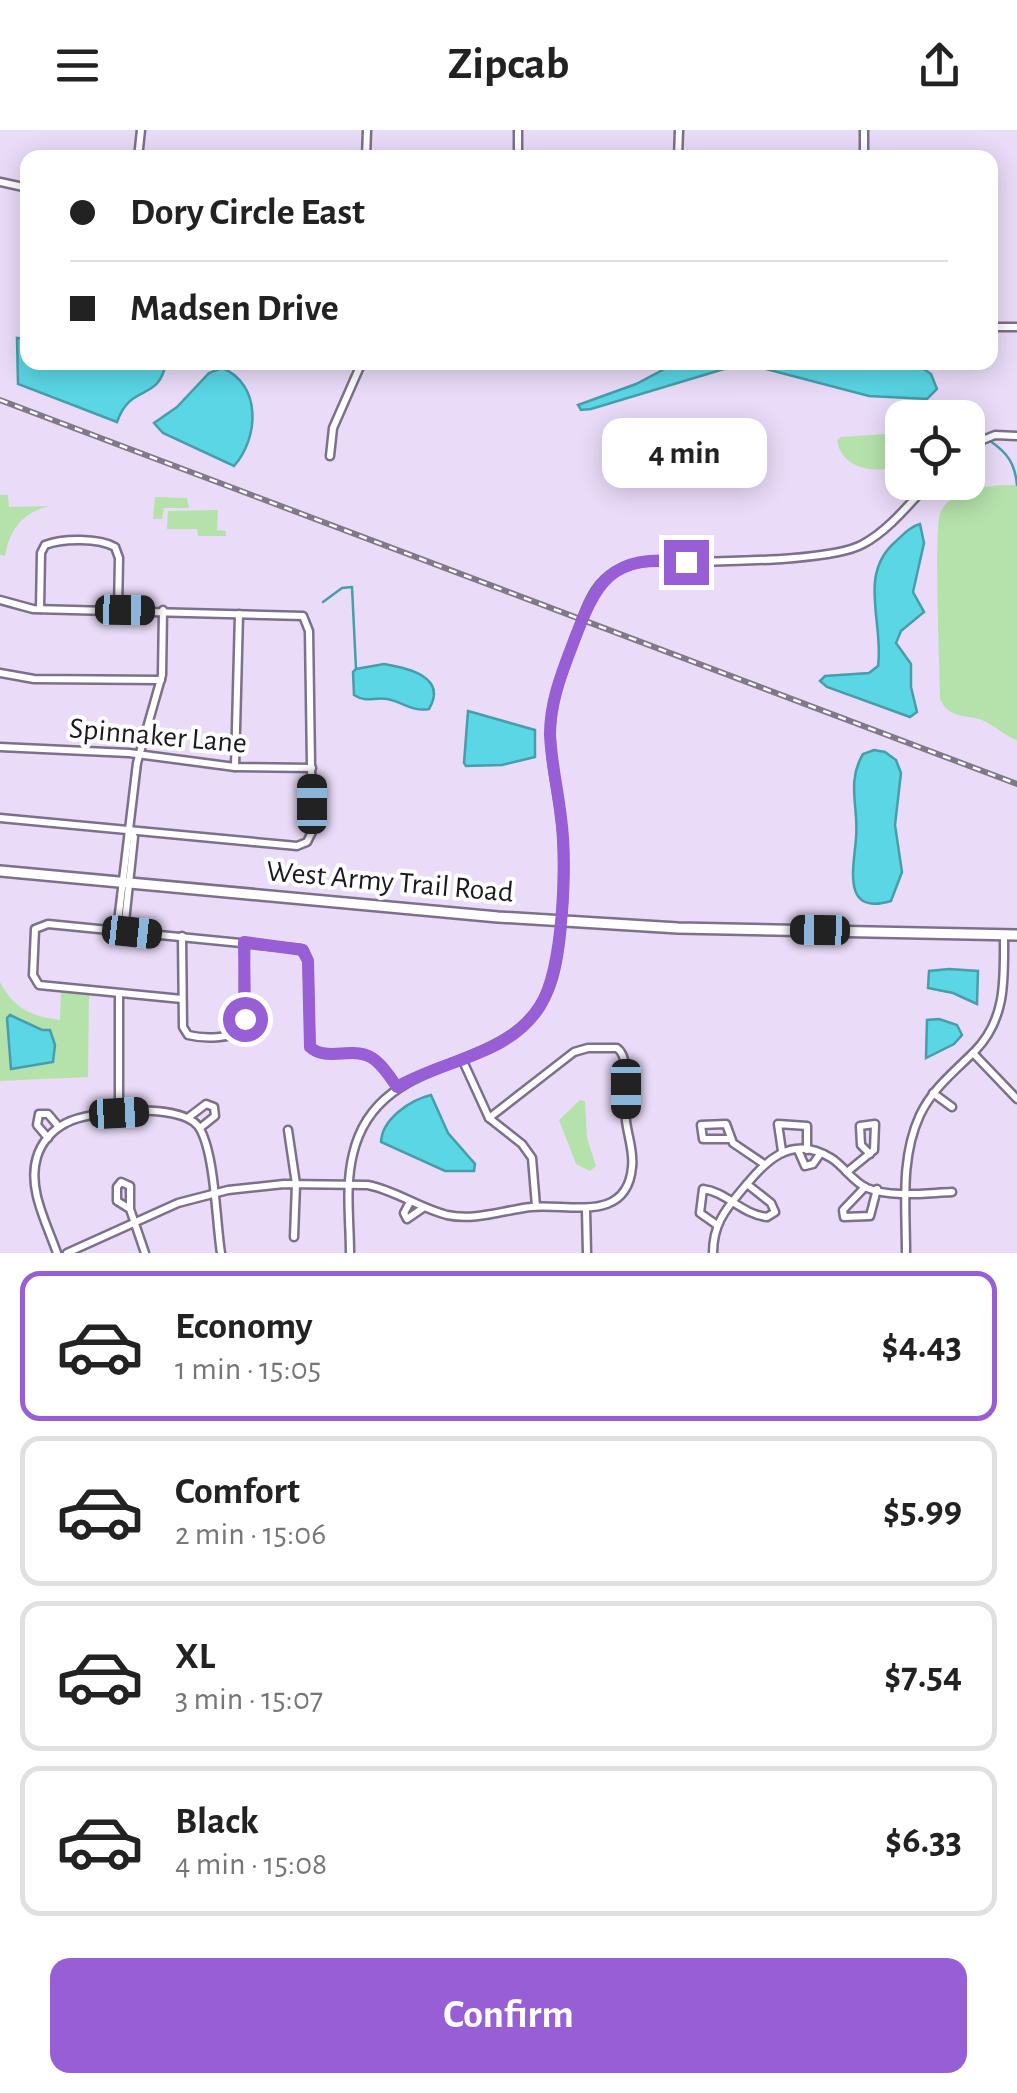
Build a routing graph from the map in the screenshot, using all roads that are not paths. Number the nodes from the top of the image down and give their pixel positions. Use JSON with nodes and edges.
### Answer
{"nodes":[{"id":1,"x":358,"y":370,"type":"edge"},
{"id":2,"x":1017,"y":436,"type":"edge"},
{"id":3,"x":985,"y":439,"type":"edge"},
{"id":4,"x":330,"y":456,"type":"dead end"},
{"id":5,"x":912,"y":500,"type":"edge"},
{"id":6,"x":0,"y":600,"type":"edge"},
{"id":7,"x":40,"y":609,"type":"junction"},
{"id":8,"x":118,"y":610,"type":"junction"},
{"id":9,"x":163,"y":610,"type":"junction"},
{"id":10,"x":239,"y":614,"type":"junction"},
{"id":11,"x":0,"y":673,"type":"edge"},
{"id":12,"x":161,"y":680,"type":"junction"},
{"id":13,"x":0,"y":747,"type":"edge"},
{"id":14,"x":138,"y":754,"type":"junction"},
{"id":15,"x":235,"y":767,"type":"junction"},
{"id":16,"x":312,"y":768,"type":"junction"},
{"id":17,"x":0,"y":818,"type":"edge"},
{"id":18,"x":130,"y":830,"type":"junction"},
{"id":19,"x":0,"y":871,"type":"edge"},
{"id":20,"x":125,"y":882,"type":"junction"},
{"id":21,"x":560,"y":920,"type":"junction"},
{"id":22,"x":121,"y":931,"type":"junction"},
{"id":23,"x":1004,"y":935,"type":"junction"},
{"id":24,"x":1017,"y":935,"type":"edge"},
{"id":25,"x":182,"y":936,"type":"junction"},
{"id":26,"x":244,"y":942,"type":"junction"},
{"id":27,"x":120,"y":994,"type":"junction"},
{"id":28,"x":182,"y":1000,"type":"junction"},
{"id":29,"x":973,"y":1053,"type":"junction"},
{"id":30,"x":462,"y":1059,"type":"junction"},
{"id":31,"x":397,"y":1087,"type":"junction"},
{"id":32,"x":933,"y":1093,"type":"junction"},
{"id":33,"x":1017,"y":1099,"type":"edge"},
{"id":34,"x":952,"y":1107,"type":"dead end"},
{"id":35,"x":119,"y":1113,"type":"junction"},
{"id":36,"x":190,"y":1117,"type":"junction"},
{"id":37,"x":488,"y":1118,"type":"junction"},
{"id":38,"x":59,"y":1127,"type":"junction"},
{"id":39,"x":200,"y":1128,"type":"junction"},
{"id":40,"x":288,"y":1130,"type":"dead end"},
{"id":41,"x":48,"y":1138,"type":"junction"},
{"id":42,"x":730,"y":1138,"type":"junction"},
{"id":43,"x":803,"y":1150,"type":"junction"},
{"id":44,"x":782,"y":1152,"type":"junction"},
{"id":45,"x":820,"y":1154,"type":"junction"},
{"id":46,"x":870,"y":1154,"type":"junction"},
{"id":47,"x":764,"y":1164,"type":"junction"},
{"id":48,"x":847,"y":1172,"type":"junction"},
{"id":49,"x":296,"y":1184,"type":"junction"},
{"id":50,"x":350,"y":1184,"type":"junction"},
{"id":51,"x":747,"y":1184,"type":"junction"},
{"id":52,"x":866,"y":1186,"type":"junction"},
{"id":53,"x":876,"y":1190,"type":"junction"},
{"id":54,"x":952,"y":1192,"type":"dead end"},
{"id":55,"x":215,"y":1193,"type":"junction"},
{"id":56,"x":906,"y":1194,"type":"junction"},
{"id":57,"x":410,"y":1202,"type":"junction"},
{"id":58,"x":731,"y":1203,"type":"junction"},
{"id":59,"x":536,"y":1206,"type":"junction"},
{"id":60,"x":424,"y":1208,"type":"junction"},
{"id":61,"x":130,"y":1209,"type":"dead end"},
{"id":62,"x":586,"y":1209,"type":"junction"},
{"id":63,"x":136,"y":1221,"type":"junction"},
{"id":64,"x":716,"y":1225,"type":"junction"},
{"id":65,"x":294,"y":1237,"type":"dead end"},
{"id":66,"x":57,"y":1253,"type":"edge"},
{"id":67,"x":67,"y":1253,"type":"edge"},
{"id":68,"x":145,"y":1253,"type":"edge"},
{"id":69,"x":221,"y":1253,"type":"edge"},
{"id":70,"x":350,"y":1253,"type":"edge"},
{"id":71,"x":587,"y":1253,"type":"edge"},
{"id":72,"x":712,"y":1253,"type":"edge"},
{"id":73,"x":906,"y":1253,"type":"edge"}],
"edges":[{"from":1,"to":4,"type":"street"},
{"from":2,"to":3,"type":"street"},
{"from":5,"to":21,"type":"street"},
{"from":6,"to":7,"type":"street"},
{"from":7,"to":8,"type":"street"},
{"from":7,"to":8,"type":"street"},
{"from":8,"to":9,"type":"street"},
{"from":9,"to":10,"type":"street"},
{"from":9,"to":12,"type":"street"},
{"from":10,"to":15,"type":"street"},
{"from":10,"to":16,"type":"street"},
{"from":11,"to":12,"type":"street"},
{"from":12,"to":14,"type":"street"},
{"from":13,"to":14,"type":"street","name":"Spinnaker Lane"},
{"from":14,"to":15,"type":"street","name":"Spinnaker Lane"},
{"from":14,"to":18,"type":"street"},
{"from":15,"to":16,"type":"street","name":"Spinnaker Lane"},
{"from":16,"to":18,"type":"street"},
{"from":17,"to":18,"type":"street"},
{"from":18,"to":20,"type":"street"},
{"from":19,"to":20,"type":"main road","name":"West Army Trail Road"},
{"from":20,"to":21,"type":"main road","name":"West Army Trail Road"},
{"from":20,"to":22,"type":"street"},
{"from":21,"to":23,"type":"main road","name":"West Army Trail Road"},
{"from":21,"to":30,"type":"street"},
{"from":22,"to":25,"type":"street"},
{"from":22,"to":27,"type":"street"},
{"from":23,"to":24,"type":"main road","name":"West Army Trail Road"},
{"from":23,"to":29,"type":"street"},
{"from":25,"to":26,"type":"street"},
{"from":25,"to":28,"type":"street"},
{"from":26,"to":28,"type":"street"},
{"from":26,"to":31,"type":"street"},
{"from":27,"to":28,"type":"street"},
{"from":27,"to":35,"type":"street"},
{"from":29,"to":32,"type":"street"},
{"from":29,"to":33,"type":"street"},
{"from":30,"to":31,"type":"street"},
{"from":30,"to":37,"type":"street"},
{"from":31,"to":50,"type":"street"},
{"from":32,"to":34,"type":"street"},
{"from":32,"to":56,"type":"street"},
{"from":35,"to":36,"type":"street"},
{"from":35,"to":38,"type":"street"},
{"from":36,"to":39,"type":"street"},
{"from":36,"to":39,"type":"street"},
{"from":37,"to":59,"type":"street"},
{"from":37,"to":62,"type":"street"},
{"from":38,"to":41,"type":"street"},
{"from":38,"to":41,"type":"street"},
{"from":39,"to":55,"type":"street"},
{"from":40,"to":49,"type":"street"},
{"from":41,"to":66,"type":"street"},
{"from":42,"to":42,"type":"street"},
{"from":42,"to":47,"type":"street"},
{"from":43,"to":44,"type":"street"},
{"from":43,"to":44,"type":"street"},
{"from":43,"to":45,"type":"street"},
{"from":43,"to":45,"type":"street"},
{"from":44,"to":47,"type":"street"},
{"from":45,"to":48,"type":"street"},
{"from":46,"to":46,"type":"street"},
{"from":46,"to":48,"type":"street"},
{"from":47,"to":51,"type":"street"},
{"from":48,"to":52,"type":"street"},
{"from":49,"to":50,"type":"street"},
{"from":49,"to":55,"type":"street"},
{"from":49,"to":65,"type":"street"},
{"from":50,"to":57,"type":"street"},
{"from":50,"to":70,"type":"street"},
{"from":51,"to":58,"type":"street"},
{"from":51,"to":58,"type":"street"},
{"from":52,"to":53,"type":"street"},
{"from":52,"to":53,"type":"street"},
{"from":53,"to":56,"type":"street"},
{"from":54,"to":56,"type":"street"},
{"from":55,"to":63,"type":"street"},
{"from":55,"to":69,"type":"street"},
{"from":56,"to":73,"type":"street"},
{"from":57,"to":60,"type":"street"},
{"from":57,"to":60,"type":"street"},
{"from":58,"to":64,"type":"street"},
{"from":58,"to":64,"type":"street"},
{"from":59,"to":60,"type":"street"},
{"from":59,"to":62,"type":"street"},
{"from":61,"to":63,"type":"street"},
{"from":62,"to":71,"type":"street"},
{"from":63,"to":67,"type":"street"},
{"from":63,"to":68,"type":"street"},
{"from":64,"to":72,"type":"street"}]}
